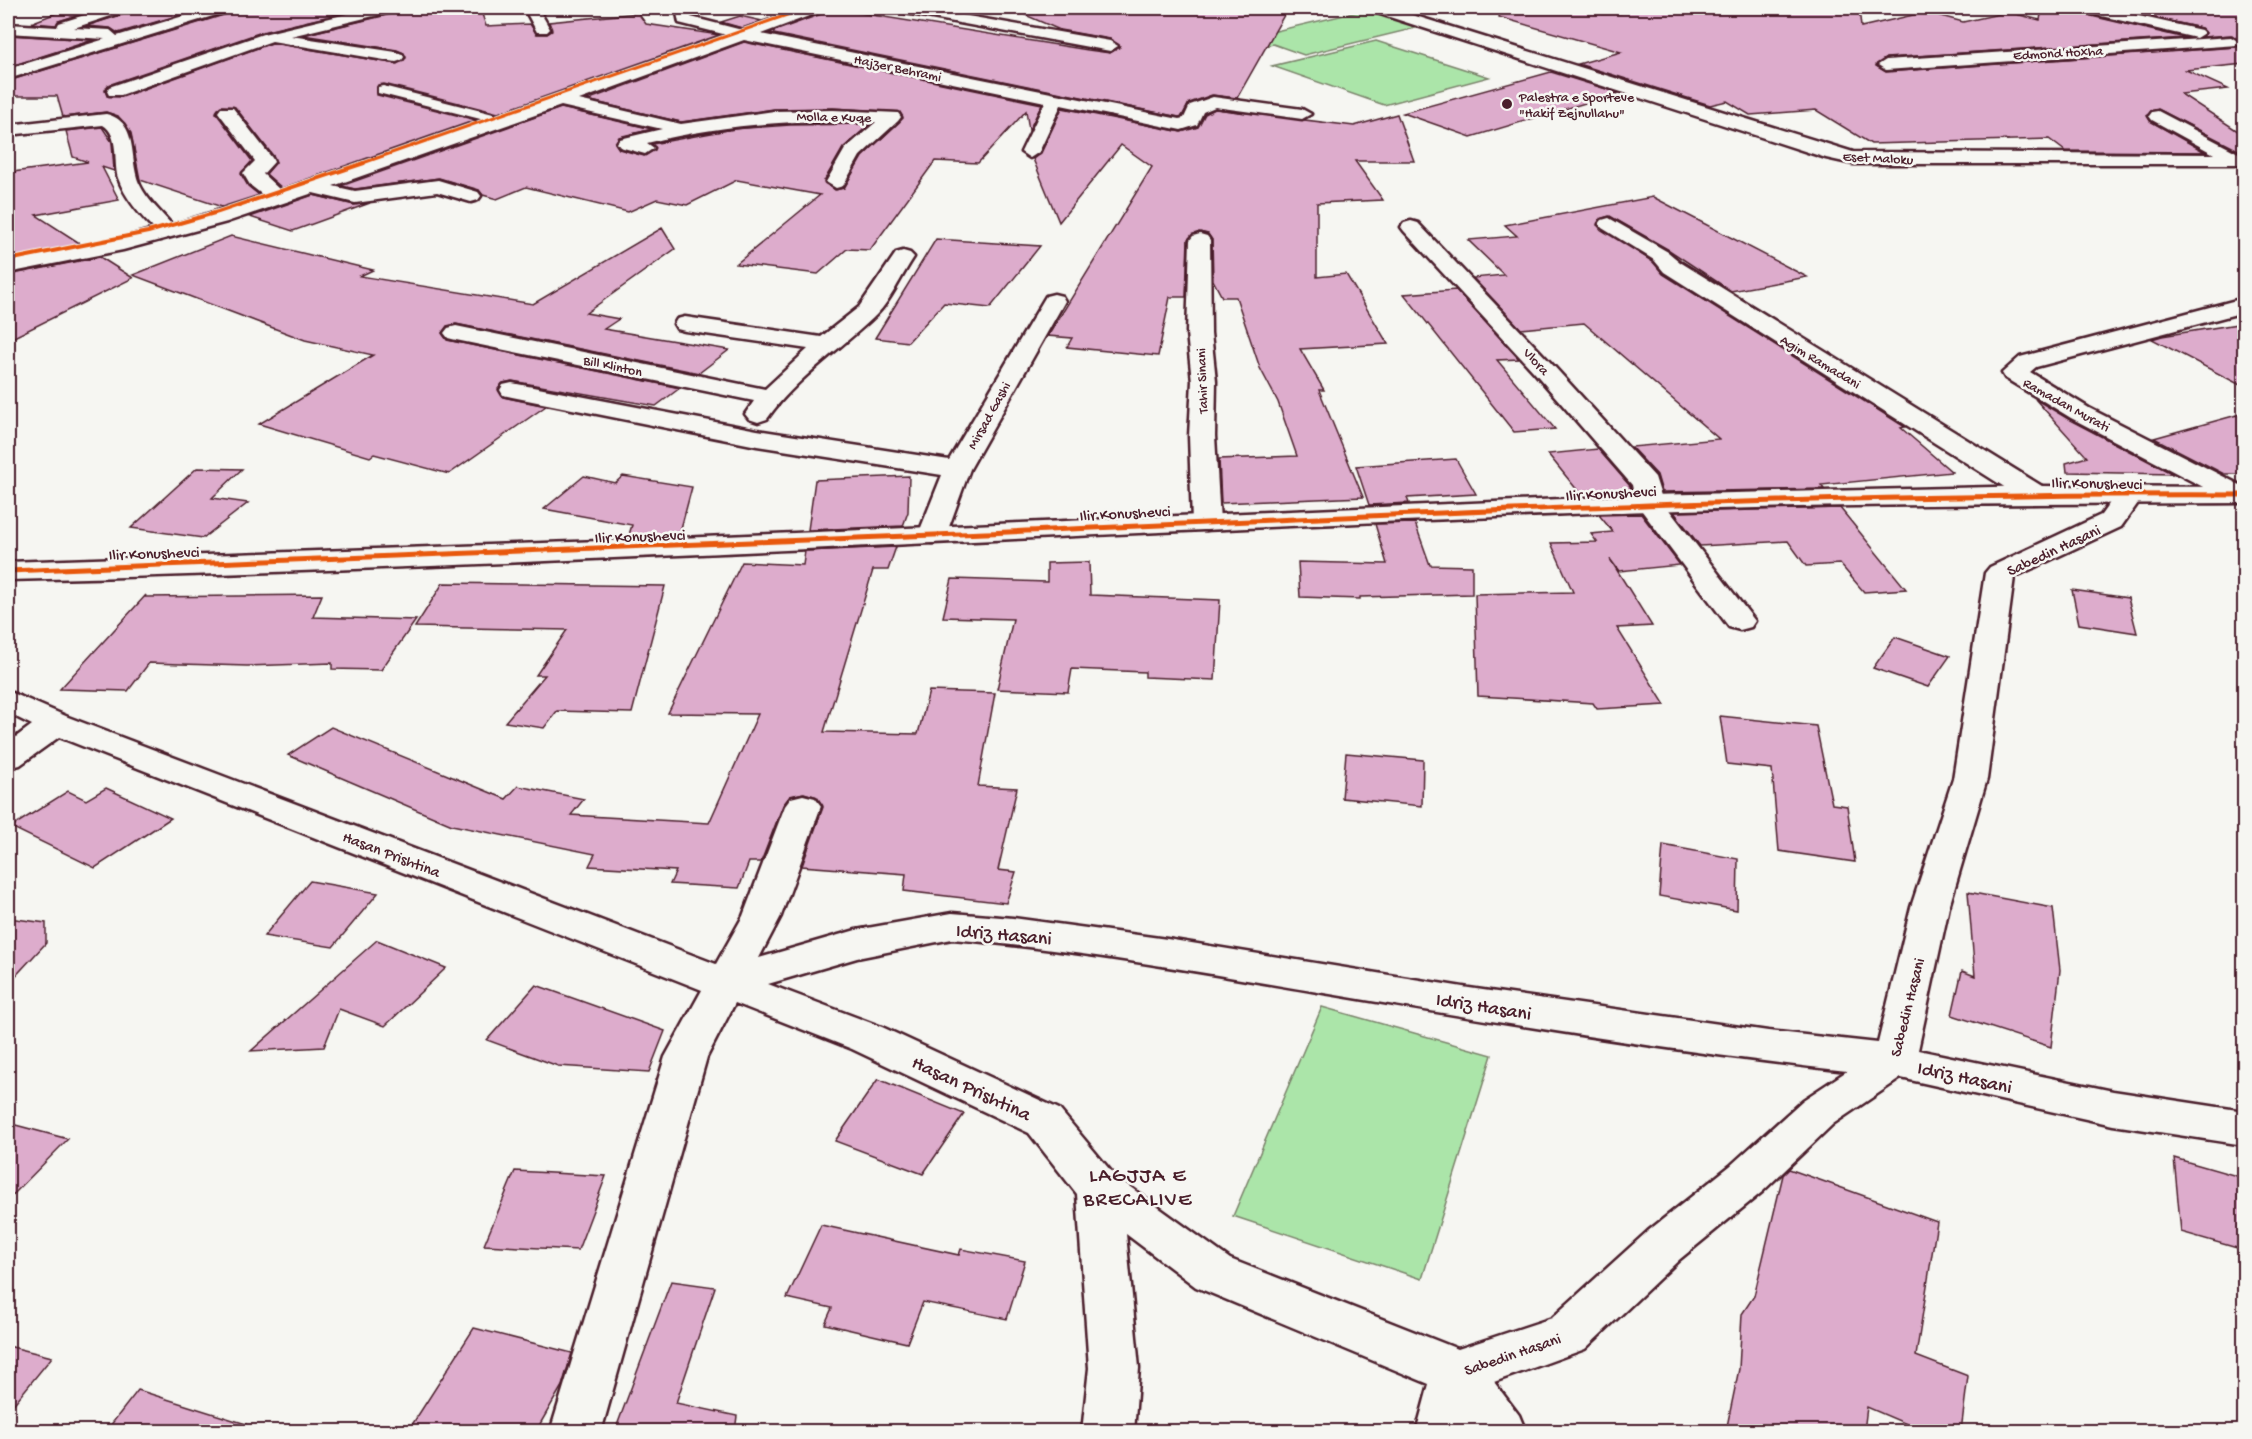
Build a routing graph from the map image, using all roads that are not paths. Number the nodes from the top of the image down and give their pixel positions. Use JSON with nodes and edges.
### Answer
{"nodes":[{"id":1,"x":121,"y":8,"type":"edge"},
{"id":2,"x":224,"y":8,"type":"edge"},
{"id":3,"x":389,"y":8,"type":"edge"},
{"id":4,"x":531,"y":8,"type":"edge"},
{"id":5,"x":683,"y":8,"type":"edge"},
{"id":6,"x":817,"y":8,"type":"edge"},
{"id":7,"x":900,"y":8,"type":"edge"},
{"id":8,"x":1376,"y":8,"type":"edge"},
{"id":9,"x":2094,"y":8,"type":"edge"},
{"id":10,"x":173,"y":25,"type":"junction"},
{"id":11,"x":2215,"y":26,"type":"dead end"},
{"id":12,"x":8,"y":28,"type":"edge"},
{"id":13,"x":542,"y":29,"type":"dead end"},
{"id":14,"x":51,"y":30,"type":"junction"},
{"id":15,"x":209,"y":30,"type":"dead end"},
{"id":16,"x":2186,"y":31,"type":"junction"},
{"id":17,"x":233,"y":32,"type":"dead end"},
{"id":18,"x":740,"y":34,"type":"junction"},
{"id":19,"x":128,"y":37,"type":"junction"},
{"id":20,"x":268,"y":37,"type":"junction"},
{"id":21,"x":2238,"y":43,"type":"edge"},
{"id":22,"x":309,"y":45,"type":"junction"},
{"id":23,"x":1110,"y":46,"type":"dead end"},
{"id":24,"x":279,"y":56,"type":"dead end"},
{"id":25,"x":396,"y":57,"type":"dead end"},
{"id":26,"x":1886,"y":65,"type":"dead end"},
{"id":27,"x":8,"y":74,"type":"edge"},
{"id":28,"x":383,"y":90,"type":"dead end"},
{"id":29,"x":115,"y":91,"type":"dead end"},
{"id":30,"x":1055,"y":99,"type":"junction"},
{"id":31,"x":562,"y":100,"type":"junction"},
{"id":32,"x":1113,"y":110,"type":"junction"},
{"id":33,"x":227,"y":112,"type":"dead end"},
{"id":34,"x":1302,"y":114,"type":"dead end"},
{"id":35,"x":2158,"y":116,"type":"dead end"},
{"id":36,"x":504,"y":121,"type":"junction"},
{"id":37,"x":689,"y":127,"type":"junction"},
{"id":38,"x":8,"y":130,"type":"edge"},
{"id":39,"x":1111,"y":132,"type":"dead end"},
{"id":40,"x":645,"y":148,"type":"dead end"},
{"id":41,"x":1030,"y":152,"type":"dead end"},
{"id":42,"x":836,"y":182,"type":"dead end"},
{"id":43,"x":313,"y":186,"type":"junction"},
{"id":44,"x":471,"y":196,"type":"dead end"},
{"id":45,"x":278,"y":198,"type":"junction"},
{"id":46,"x":1609,"y":224,"type":"dead end"},
{"id":47,"x":1411,"y":227,"type":"dead end"},
{"id":48,"x":168,"y":232,"type":"junction"},
{"id":49,"x":1200,"y":240,"type":"dead end"},
{"id":50,"x":903,"y":257,"type":"dead end"},
{"id":51,"x":8,"y":267,"type":"edge"},
{"id":52,"x":1054,"y":301,"type":"dead end"},
{"id":53,"x":2244,"y":305,"type":"edge"},
{"id":54,"x":685,"y":324,"type":"dead end"},
{"id":55,"x":456,"y":333,"type":"dead end"},
{"id":56,"x":826,"y":345,"type":"junction"},
{"id":57,"x":512,"y":390,"type":"dead end"},
{"id":58,"x":771,"y":397,"type":"junction"},
{"id":59,"x":757,"y":438,"type":"junction"},
{"id":60,"x":957,"y":469,"type":"junction"},
{"id":61,"x":2035,"y":494,"type":"junction"},
{"id":62,"x":2242,"y":495,"type":"edge"},
{"id":63,"x":2129,"y":496,"type":"junction"},
{"id":64,"x":1650,"y":503,"type":"junction"},
{"id":65,"x":1206,"y":522,"type":"junction"},
{"id":66,"x":932,"y":535,"type":"junction"},
{"id":67,"x":8,"y":571,"type":"edge"},
{"id":68,"x":1740,"y":621,"type":"dead end"},
{"id":69,"x":8,"y":701,"type":"edge"},
{"id":70,"x":56,"y":724,"type":"junction"},
{"id":71,"x":8,"y":758,"type":"edge"},
{"id":72,"x":803,"y":806,"type":"dead end"},
{"id":73,"x":727,"y":982,"type":"junction"},
{"id":74,"x":1895,"y":1061,"type":"junction"},
{"id":75,"x":2244,"y":1128,"type":"edge"},
{"id":76,"x":1100,"y":1189,"type":"junction"},
{"id":77,"x":1457,"y":1372,"type":"junction"},
{"id":78,"x":575,"y":1431,"type":"edge"},
{"id":79,"x":1107,"y":1431,"type":"edge"},
{"id":80,"x":1441,"y":1431,"type":"edge"},
{"id":81,"x":1502,"y":1431,"type":"edge"}],
"edges":[{"from":1,"to":14,"type":"street"},
{"from":2,"to":10,"type":"street"},
{"from":3,"to":20,"type":"street"},
{"from":4,"to":13,"type":"street"},
{"from":5,"to":18,"type":"street","name":"Hajzer Behrami"},
{"from":6,"to":18,"type":"street"},
{"from":7,"to":23,"type":"street"},
{"from":8,"to":35,"type":"street","name":"Eset Maloku"},
{"from":9,"to":16,"type":"street"},
{"from":10,"to":15,"type":"street"},
{"from":10,"to":19,"type":"street"},
{"from":11,"to":16,"type":"street"},
{"from":12,"to":14,"type":"street"},
{"from":14,"to":19,"type":"street"},
{"from":16,"to":21,"type":"street"},
{"from":17,"to":20,"type":"street"},
{"from":18,"to":30,"type":"street","name":"Hajzer Behrami"},
{"from":18,"to":31,"type":"street"},
{"from":19,"to":27,"type":"street"},
{"from":20,"to":22,"type":"street"},
{"from":20,"to":29,"type":"street"},
{"from":21,"to":26,"type":"street","name":"Edmond Hoxha"},
{"from":22,"to":24,"type":"street"},
{"from":22,"to":25,"type":"street"},
{"from":28,"to":36,"type":"lane"},
{"from":30,"to":32,"type":"street","name":"Hajzer Behrami"},
{"from":30,"to":41,"type":"street"},
{"from":31,"to":36,"type":"street"},
{"from":31,"to":37,"type":"street","name":"Molla e Kuqe"},
{"from":32,"to":34,"type":"street","name":"Hajzer Behrami"},
{"from":32,"to":39,"type":"street"},
{"from":33,"to":45,"type":"street"},
{"from":36,"to":43,"type":"street"},
{"from":37,"to":40,"type":"street","name":"Molla e Kuqe"},
{"from":37,"to":42,"type":"street","name":"Molla e Kuqe"},
{"from":38,"to":48,"type":"street"},
{"from":43,"to":44,"type":"street"},
{"from":43,"to":45,"type":"street"},
{"from":45,"to":48,"type":"street"},
{"from":46,"to":61,"type":"street","name":"Agim Ramadani"},
{"from":47,"to":64,"type":"street","name":"Vlora"},
{"from":48,"to":51,"type":"street"},
{"from":49,"to":65,"type":"street","name":"Tahir Sinani"},
{"from":50,"to":56,"type":"street"},
{"from":52,"to":60,"type":"street","name":"Mirsad Gashi"},
{"from":53,"to":62,"type":"street","name":"Ramadan Murati"},
{"from":54,"to":56,"type":"street"},
{"from":55,"to":58,"type":"street","name":"Bill Klinton"},
{"from":56,"to":58,"type":"street"},
{"from":57,"to":59,"type":"street"},
{"from":58,"to":59,"type":"street"},
{"from":59,"to":60,"type":"street"},
{"from":60,"to":66,"type":"street","name":"Mirsad Gashi"},
{"from":61,"to":63,"type":"street","name":"Ilir Konushevci"},
{"from":61,"to":64,"type":"street","name":"Ilir Konushevci"},
{"from":62,"to":63,"type":"street","name":"Ilir Konushevci"},
{"from":63,"to":74,"type":"street","name":"Sabedin Hasani"},
{"from":64,"to":65,"type":"street","name":"Ilir Konushevci"},
{"from":64,"to":68,"type":"street","name":"Ilir Konushevci"},
{"from":65,"to":66,"type":"street","name":"Ilir Konushevci"},
{"from":66,"to":67,"type":"street","name":"Ilir Konushevci"},
{"from":69,"to":70,"type":"street","name":"Hasan Prishtina"},
{"from":70,"to":71,"type":"street"},
{"from":70,"to":73,"type":"street","name":"Hasan Prishtina"},
{"from":72,"to":73,"type":"street"},
{"from":73,"to":74,"type":"street","name":"Idriz Hasani"},
{"from":73,"to":76,"type":"street","name":"Hasan Prishtina"},
{"from":73,"to":78,"type":"street"},
{"from":74,"to":75,"type":"street","name":"Idriz Hasani"},
{"from":74,"to":77,"type":"street","name":"Sabedin Hasani"},
{"from":76,"to":77,"type":"street","name":"Sabedin Hasani"},
{"from":76,"to":79,"type":"street"},
{"from":77,"to":80,"type":"street","name":"Sabedin Hasani"},
{"from":77,"to":81,"type":"street","name":"Sabedin Hasani"}]}
